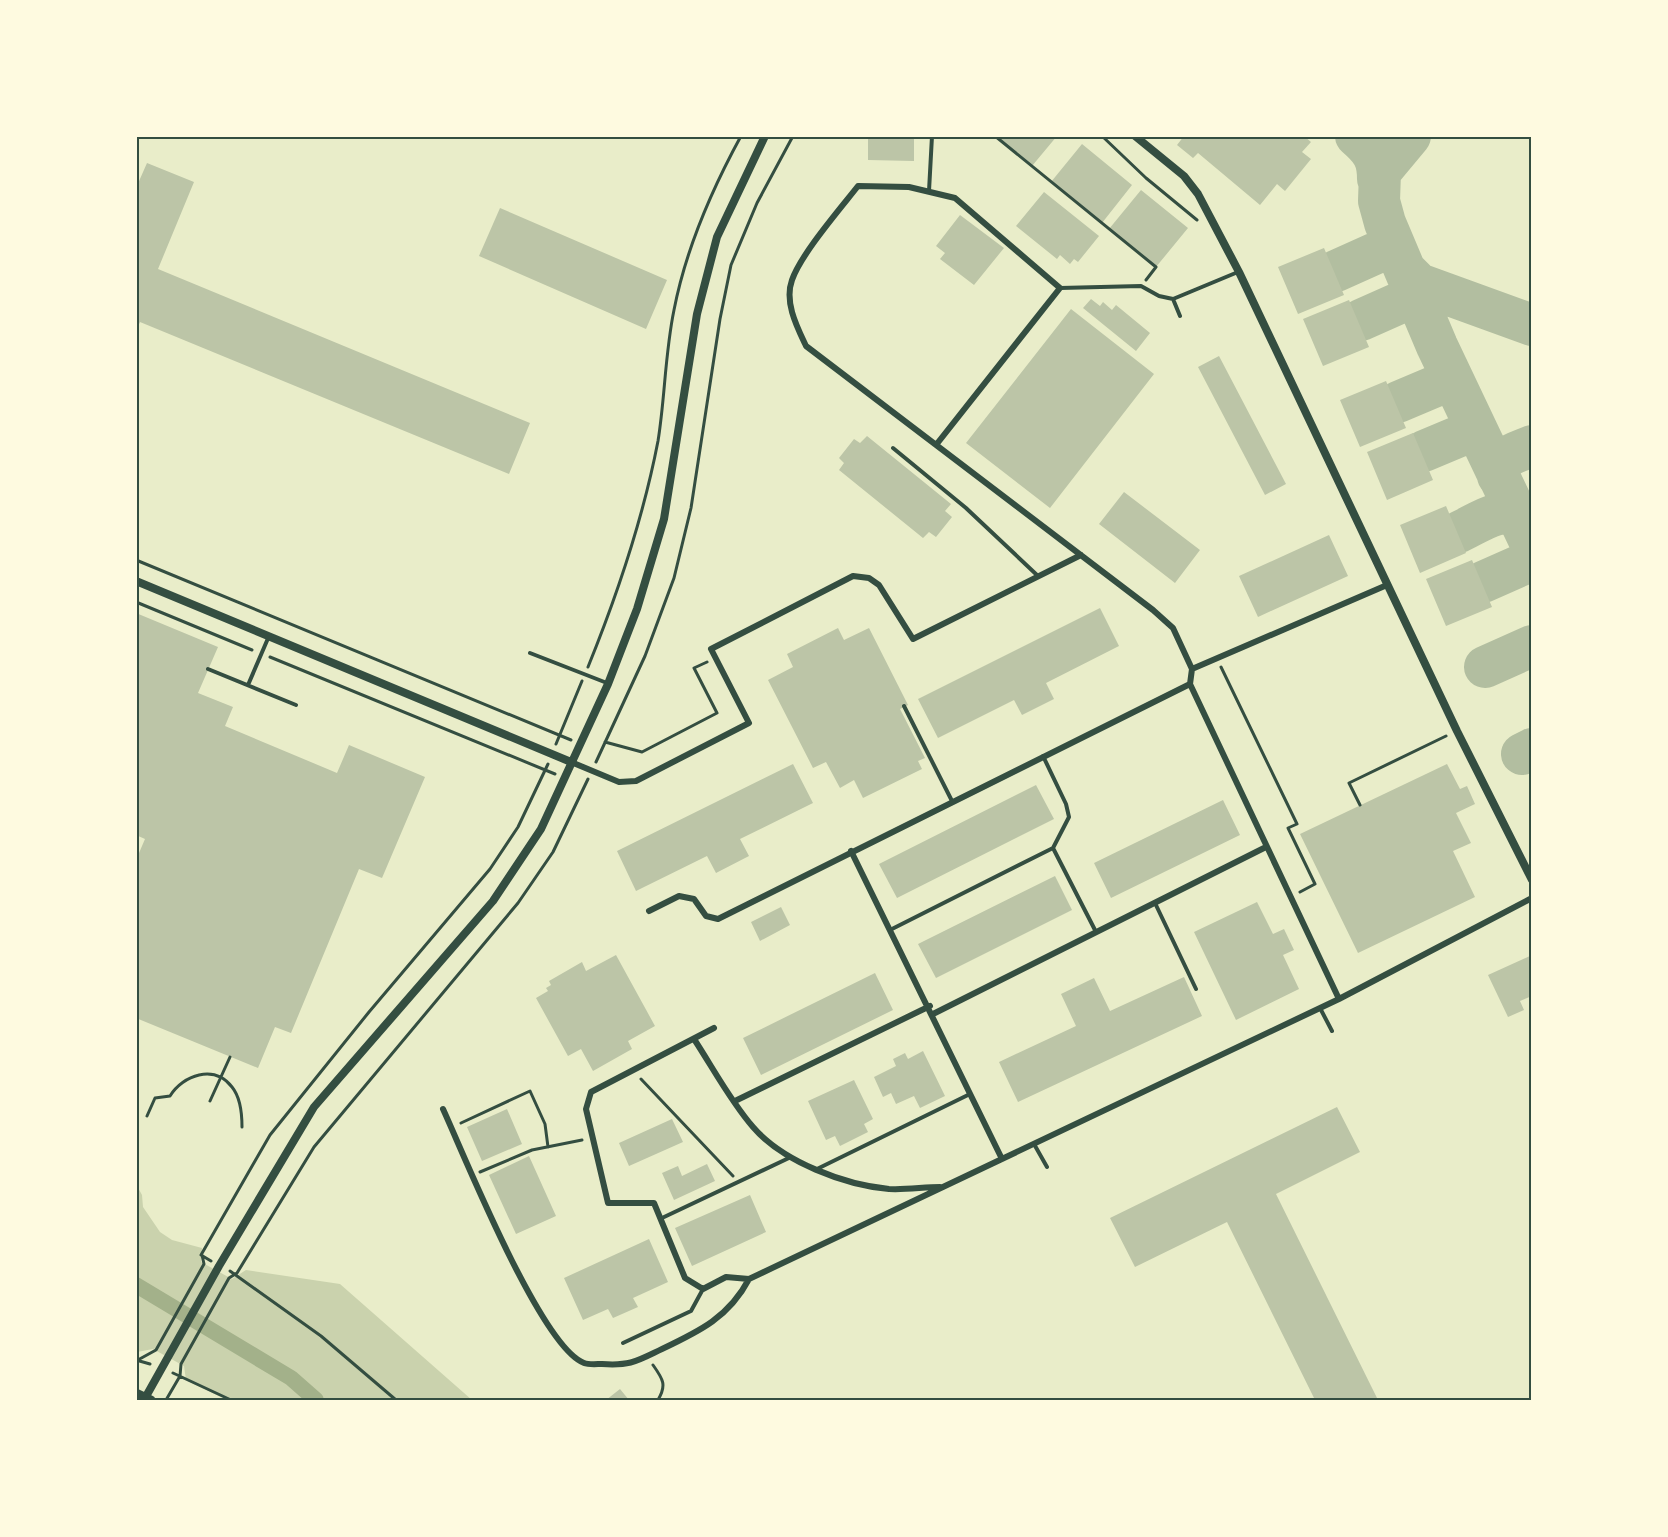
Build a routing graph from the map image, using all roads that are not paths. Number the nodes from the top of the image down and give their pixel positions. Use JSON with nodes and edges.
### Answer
{"nodes":[{"id":1,"x":765,"y":136,"type":"edge"},
{"id":2,"x":932,"y":136,"type":"edge"},
{"id":3,"x":1135,"y":136,"type":"edge"},
{"id":4,"x":929,"y":191,"type":"junction"},
{"id":5,"x":1239,"y":272,"type":"junction"},
{"id":6,"x":1060,"y":288,"type":"junction"},
{"id":7,"x":1173,"y":299,"type":"junction"},
{"id":8,"x":1180,"y":315,"type":"dead end"},
{"id":9,"x":936,"y":445,"type":"junction"},
{"id":10,"x":893,"y":448,"type":"dead end"},
{"id":11,"x":1081,"y":555,"type":"junction"},
{"id":12,"x":1038,"y":576,"type":"junction"},
{"id":13,"x":136,"y":581,"type":"edge"},
{"id":14,"x":1387,"y":585,"type":"junction"},
{"id":15,"x":269,"y":636,"type":"junction"},
{"id":16,"x":530,"y":653,"type":"dead end"},
{"id":17,"x":208,"y":669,"type":"dead end"},
{"id":18,"x":1192,"y":669,"type":"junction"},
{"id":19,"x":608,"y":684,"type":"junction"},
{"id":20,"x":1191,"y":684,"type":"junction"},
{"id":21,"x":248,"y":685,"type":"junction"},
{"id":22,"x":296,"y":705,"type":"dead end"},
{"id":23,"x":904,"y":706,"type":"dead end"},
{"id":24,"x":1043,"y":756,"type":"junction"},
{"id":25,"x":571,"y":762,"type":"junction"},
{"id":26,"x":952,"y":801,"type":"junction"},
{"id":27,"x":1266,"y":847,"type":"junction"},
{"id":28,"x":1053,"y":848,"type":"junction"},
{"id":29,"x":851,"y":851,"type":"junction"},
{"id":30,"x":1532,"y":880,"type":"edge"},
{"id":31,"x":1532,"y":898,"type":"edge"},
{"id":32,"x":1155,"y":903,"type":"junction"},
{"id":33,"x":649,"y":911,"type":"dead end"},
{"id":34,"x":890,"y":930,"type":"junction"},
{"id":35,"x":1096,"y":932,"type":"junction"},
{"id":36,"x":1196,"y":988,"type":"dead end"},
{"id":37,"x":1339,"y":999,"type":"junction"},
{"id":38,"x":930,"y":1006,"type":"junction"},
{"id":39,"x":1320,"y":1008,"type":"junction"},
{"id":40,"x":933,"y":1014,"type":"junction"},
{"id":41,"x":714,"y":1028,"type":"dead end"},
{"id":42,"x":1332,"y":1031,"type":"dead end"},
{"id":43,"x":694,"y":1040,"type":"junction"},
{"id":44,"x":971,"y":1093,"type":"junction"},
{"id":45,"x":735,"y":1101,"type":"junction"},
{"id":46,"x":443,"y":1110,"type":"dead end"},
{"id":47,"x":1034,"y":1144,"type":"junction"},
{"id":48,"x":791,"y":1157,"type":"junction"},
{"id":49,"x":1002,"y":1159,"type":"junction"},
{"id":50,"x":1047,"y":1167,"type":"dead end"},
{"id":51,"x":817,"y":1169,"type":"junction"},
{"id":52,"x":944,"y":1186,"type":"junction"},
{"id":53,"x":662,"y":1218,"type":"junction"},
{"id":54,"x":749,"y":1279,"type":"junction"},
{"id":55,"x":703,"y":1289,"type":"junction"},
{"id":56,"x":623,"y":1343,"type":"dead end"},
{"id":57,"x":144,"y":1398,"type":"edge"}],
"edges":[{"from":1,"to":19,"type":"street"},
{"from":2,"to":4,"type":"lane"},
{"from":3,"to":5,"type":"street"},
{"from":4,"to":6,"type":"street"},
{"from":4,"to":9,"type":"street"},
{"from":5,"to":7,"type":"lane"},
{"from":5,"to":14,"type":"street"},
{"from":6,"to":7,"type":"lane"},
{"from":6,"to":9,"type":"street"},
{"from":7,"to":8,"type":"lane"},
{"from":9,"to":11,"type":"street"},
{"from":10,"to":12,"type":"lane"},
{"from":11,"to":12,"type":"street"},
{"from":11,"to":18,"type":"street"},
{"from":12,"to":25,"type":"street"},
{"from":13,"to":15,"type":"street"},
{"from":14,"to":18,"type":"street"},
{"from":14,"to":30,"type":"street"},
{"from":15,"to":21,"type":"lane"},
{"from":15,"to":25,"type":"street"},
{"from":16,"to":19,"type":"lane"},
{"from":17,"to":21,"type":"lane"},
{"from":18,"to":20,"type":"street"},
{"from":19,"to":25,"type":"street"},
{"from":20,"to":24,"type":"street"},
{"from":20,"to":27,"type":"street"},
{"from":21,"to":22,"type":"lane"},
{"from":23,"to":26,"type":"lane"},
{"from":24,"to":26,"type":"street"},
{"from":24,"to":28,"type":"lane"},
{"from":25,"to":57,"type":"street"},
{"from":26,"to":29,"type":"street"},
{"from":27,"to":32,"type":"street"},
{"from":27,"to":37,"type":"street"},
{"from":28,"to":34,"type":"lane"},
{"from":28,"to":35,"type":"lane"},
{"from":29,"to":33,"type":"street"},
{"from":29,"to":34,"type":"street"},
{"from":31,"to":37,"type":"street"},
{"from":32,"to":35,"type":"street"},
{"from":32,"to":36,"type":"lane"},
{"from":34,"to":38,"type":"street"},
{"from":35,"to":40,"type":"street"},
{"from":37,"to":39,"type":"street"},
{"from":38,"to":40,"type":"street"},
{"from":38,"to":45,"type":"street"},
{"from":39,"to":42,"type":"lane"},
{"from":39,"to":47,"type":"street"},
{"from":40,"to":44,"type":"street"},
{"from":41,"to":43,"type":"street"},
{"from":43,"to":45,"type":"street"},
{"from":43,"to":53,"type":"street"},
{"from":44,"to":49,"type":"street"},
{"from":44,"to":51,"type":"lane"},
{"from":45,"to":48,"type":"street"},
{"from":46,"to":54,"type":"street"},
{"from":47,"to":49,"type":"street"},
{"from":47,"to":50,"type":"lane"},
{"from":48,"to":51,"type":"street"},
{"from":48,"to":53,"type":"lane"},
{"from":49,"to":52,"type":"street"},
{"from":51,"to":52,"type":"street"},
{"from":52,"to":54,"type":"street"},
{"from":53,"to":55,"type":"street"},
{"from":54,"to":55,"type":"street"},
{"from":55,"to":56,"type":"lane"}]}
